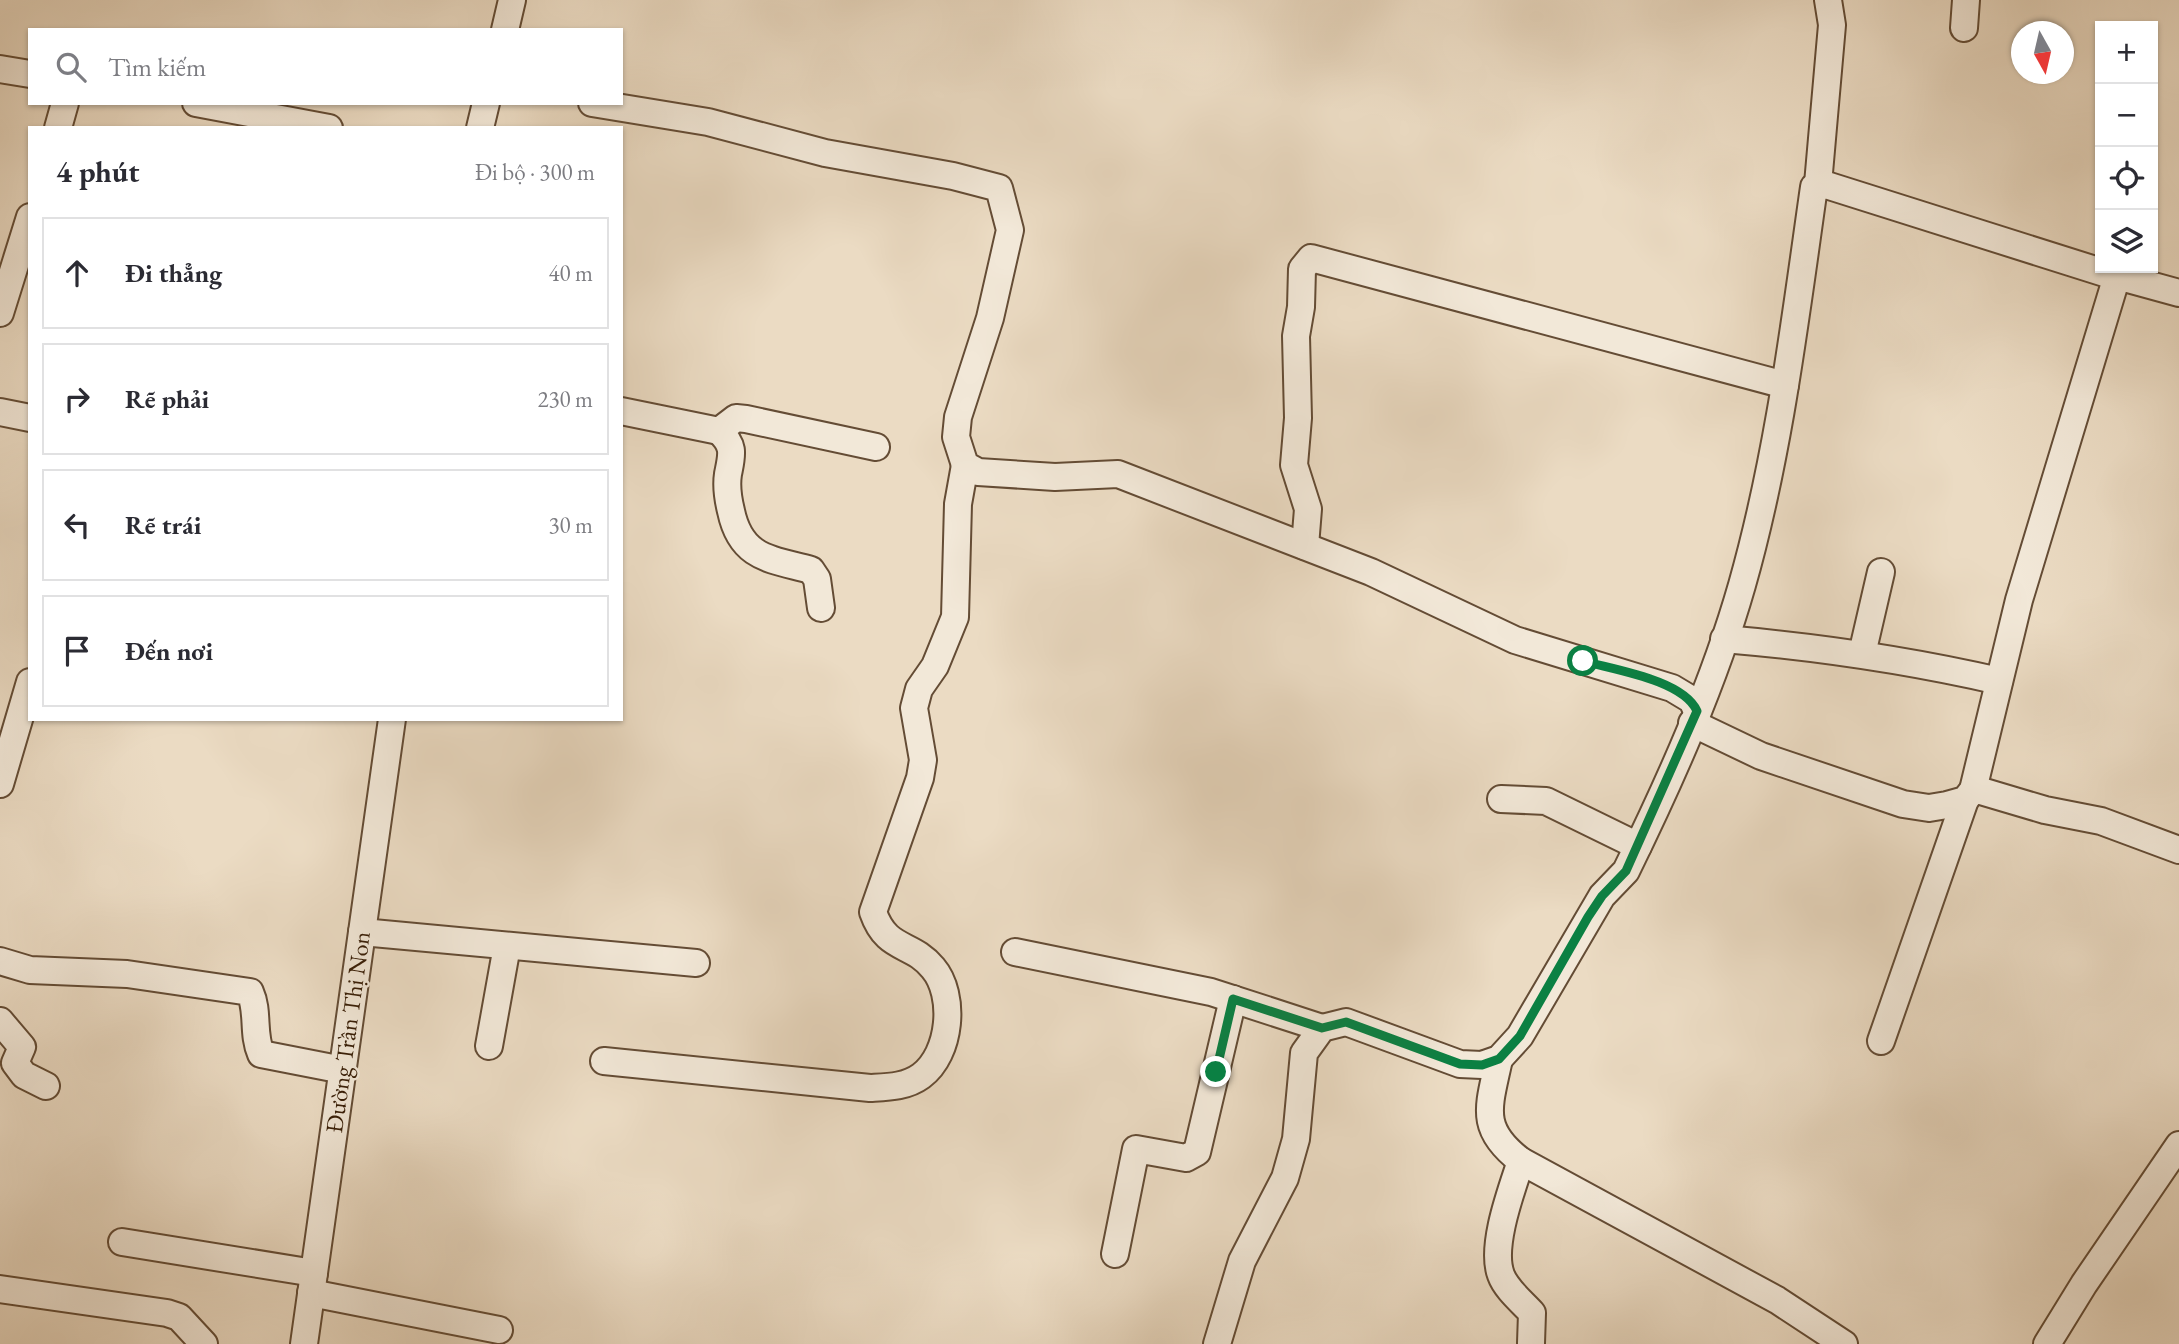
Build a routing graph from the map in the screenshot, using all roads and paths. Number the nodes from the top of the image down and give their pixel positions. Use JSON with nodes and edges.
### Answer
{"nodes":[{"id":1,"x":512,"y":0,"type":"edge"},
{"id":2,"x":1828,"y":0,"type":"edge"},
{"id":3,"x":1966,"y":0,"type":"edge"},
{"id":4,"x":505,"y":28,"type":"edge"},
{"id":5,"x":1964,"y":29,"type":"dead end"},
{"id":6,"x":0,"y":69,"type":"edge"},
{"id":7,"x":28,"y":74,"type":"edge"},
{"id":8,"x":64,"y":105,"type":"edge"},
{"id":9,"x":486,"y":105,"type":"edge"},
{"id":10,"x":604,"y":105,"type":"edge"},
{"id":11,"x":200,"y":112,"type":"edge"},
{"id":12,"x":59,"y":126,"type":"edge"},
{"id":13,"x":313,"y":126,"type":"edge"},
{"id":14,"x":480,"y":126,"type":"edge"},
{"id":15,"x":1818,"y":184,"type":"junction"},
{"id":16,"x":28,"y":223,"type":"edge"},
{"id":17,"x":2095,"y":264,"type":"edge"},
{"id":18,"x":2121,"y":273,"type":"edge"},
{"id":19,"x":2124,"y":273,"type":"edge"},
{"id":20,"x":2179,"y":293,"type":"edge"},
{"id":21,"x":0,"y":313,"type":"edge"},
{"id":22,"x":1785,"y":385,"type":"junction"},
{"id":23,"x":623,"y":411,"type":"edge"},
{"id":24,"x":0,"y":412,"type":"edge"},
{"id":25,"x":28,"y":418,"type":"edge"},
{"id":26,"x":719,"y":430,"type":"junction"},
{"id":27,"x":876,"y":447,"type":"dead end"},
{"id":28,"x":965,"y":465,"type":"junction"},
{"id":29,"x":1305,"y":546,"type":"junction"},
{"id":30,"x":1881,"y":572,"type":"dead end"},
{"id":31,"x":821,"y":608,"type":"dead end"},
{"id":32,"x":1724,"y":639,"type":"junction"},
{"id":33,"x":1862,"y":654,"type":"junction"},
{"id":34,"x":1999,"y":681,"type":"junction"},
{"id":35,"x":28,"y":689,"type":"edge"},
{"id":36,"x":1694,"y":717,"type":"junction"},
{"id":37,"x":392,"y":721,"type":"edge"},
{"id":38,"x":0,"y":784,"type":"edge"},
{"id":39,"x":1969,"y":795,"type":"junction"},
{"id":40,"x":1502,"y":799,"type":"dead end"},
{"id":41,"x":1638,"y":846,"type":"junction"},
{"id":42,"x":2179,"y":850,"type":"edge"},
{"id":43,"x":362,"y":932,"type":"junction"},
{"id":44,"x":507,"y":946,"type":"junction"},
{"id":45,"x":1015,"y":952,"type":"dead end"},
{"id":46,"x":0,"y":962,"type":"edge"},
{"id":47,"x":696,"y":963,"type":"dead end"},
{"id":48,"x":1233,"y":999,"type":"junction"},
{"id":49,"x":0,"y":1021,"type":"edge"},
{"id":50,"x":1322,"y":1028,"type":"junction"},
{"id":51,"x":1881,"y":1041,"type":"dead end"},
{"id":52,"x":489,"y":1046,"type":"dead end"},
{"id":53,"x":1499,"y":1059,"type":"junction"},
{"id":54,"x":604,"y":1061,"type":"dead end"},
{"id":55,"x":343,"y":1070,"type":"junction"},
{"id":56,"x":46,"y":1086,"type":"dead end"},
{"id":57,"x":2179,"y":1145,"type":"edge"},
{"id":58,"x":1521,"y":1161,"type":"junction"},
{"id":59,"x":122,"y":1242,"type":"dead end"},
{"id":60,"x":1115,"y":1254,"type":"dead end"},
{"id":61,"x":312,"y":1283,"type":"junction"},
{"id":62,"x":0,"y":1289,"type":"edge"},
{"id":63,"x":499,"y":1330,"type":"dead end"},
{"id":64,"x":1531,"y":1343,"type":"edge"},
{"id":65,"x":204,"y":1344,"type":"edge"},
{"id":66,"x":304,"y":1344,"type":"edge"},
{"id":67,"x":1217,"y":1344,"type":"edge"},
{"id":68,"x":1844,"y":1344,"type":"edge"},
{"id":69,"x":2047,"y":1344,"type":"edge"}],
"edges":[{"from":1,"to":4,"type":"street"},
{"from":2,"to":15,"type":"street"},
{"from":3,"to":5,"type":"street"},
{"from":6,"to":7,"type":"street"},
{"from":8,"to":12,"type":"street"},
{"from":9,"to":14,"type":"street"},
{"from":10,"to":28,"type":"street"},
{"from":11,"to":13,"type":"street"},
{"from":15,"to":17,"type":"street"},
{"from":15,"to":22,"type":"street"},
{"from":16,"to":21,"type":"street"},
{"from":18,"to":34,"type":"street"},
{"from":19,"to":20,"type":"street"},
{"from":22,"to":29,"type":"street"},
{"from":22,"to":32,"type":"street"},
{"from":23,"to":26,"type":"street"},
{"from":24,"to":25,"type":"street"},
{"from":26,"to":27,"type":"street"},
{"from":26,"to":31,"type":"street"},
{"from":28,"to":29,"type":"street"},
{"from":28,"to":54,"type":"street"},
{"from":29,"to":36,"type":"street"},
{"from":30,"to":33,"type":"street"},
{"from":32,"to":33,"type":"street"},
{"from":32,"to":36,"type":"street"},
{"from":33,"to":34,"type":"street"},
{"from":34,"to":39,"type":"street"},
{"from":35,"to":38,"type":"street"},
{"from":36,"to":39,"type":"street"},
{"from":36,"to":41,"type":"street"},
{"from":37,"to":43,"type":"street","name":"Đường Trần Thị Non"},
{"from":39,"to":42,"type":"street"},
{"from":39,"to":51,"type":"street"},
{"from":40,"to":41,"type":"street"},
{"from":41,"to":53,"type":"street"},
{"from":43,"to":44,"type":"street"},
{"from":43,"to":55,"type":"street","name":"Đường Trần Thị Non"},
{"from":44,"to":47,"type":"street"},
{"from":44,"to":52,"type":"street"},
{"from":45,"to":48,"type":"street"},
{"from":46,"to":55,"type":"street"},
{"from":48,"to":50,"type":"street"},
{"from":48,"to":60,"type":"street"},
{"from":49,"to":56,"type":"street"},
{"from":50,"to":53,"type":"street"},
{"from":50,"to":67,"type":"street"},
{"from":53,"to":58,"type":"street"},
{"from":55,"to":61,"type":"street","name":"Đường Trần Thị Non"},
{"from":57,"to":69,"type":"street"},
{"from":58,"to":64,"type":"street"},
{"from":58,"to":68,"type":"street"},
{"from":59,"to":61,"type":"street"},
{"from":61,"to":63,"type":"street"},
{"from":61,"to":66,"type":"street","name":"Đường Trần Thị Non"},
{"from":62,"to":65,"type":"street"}]}
